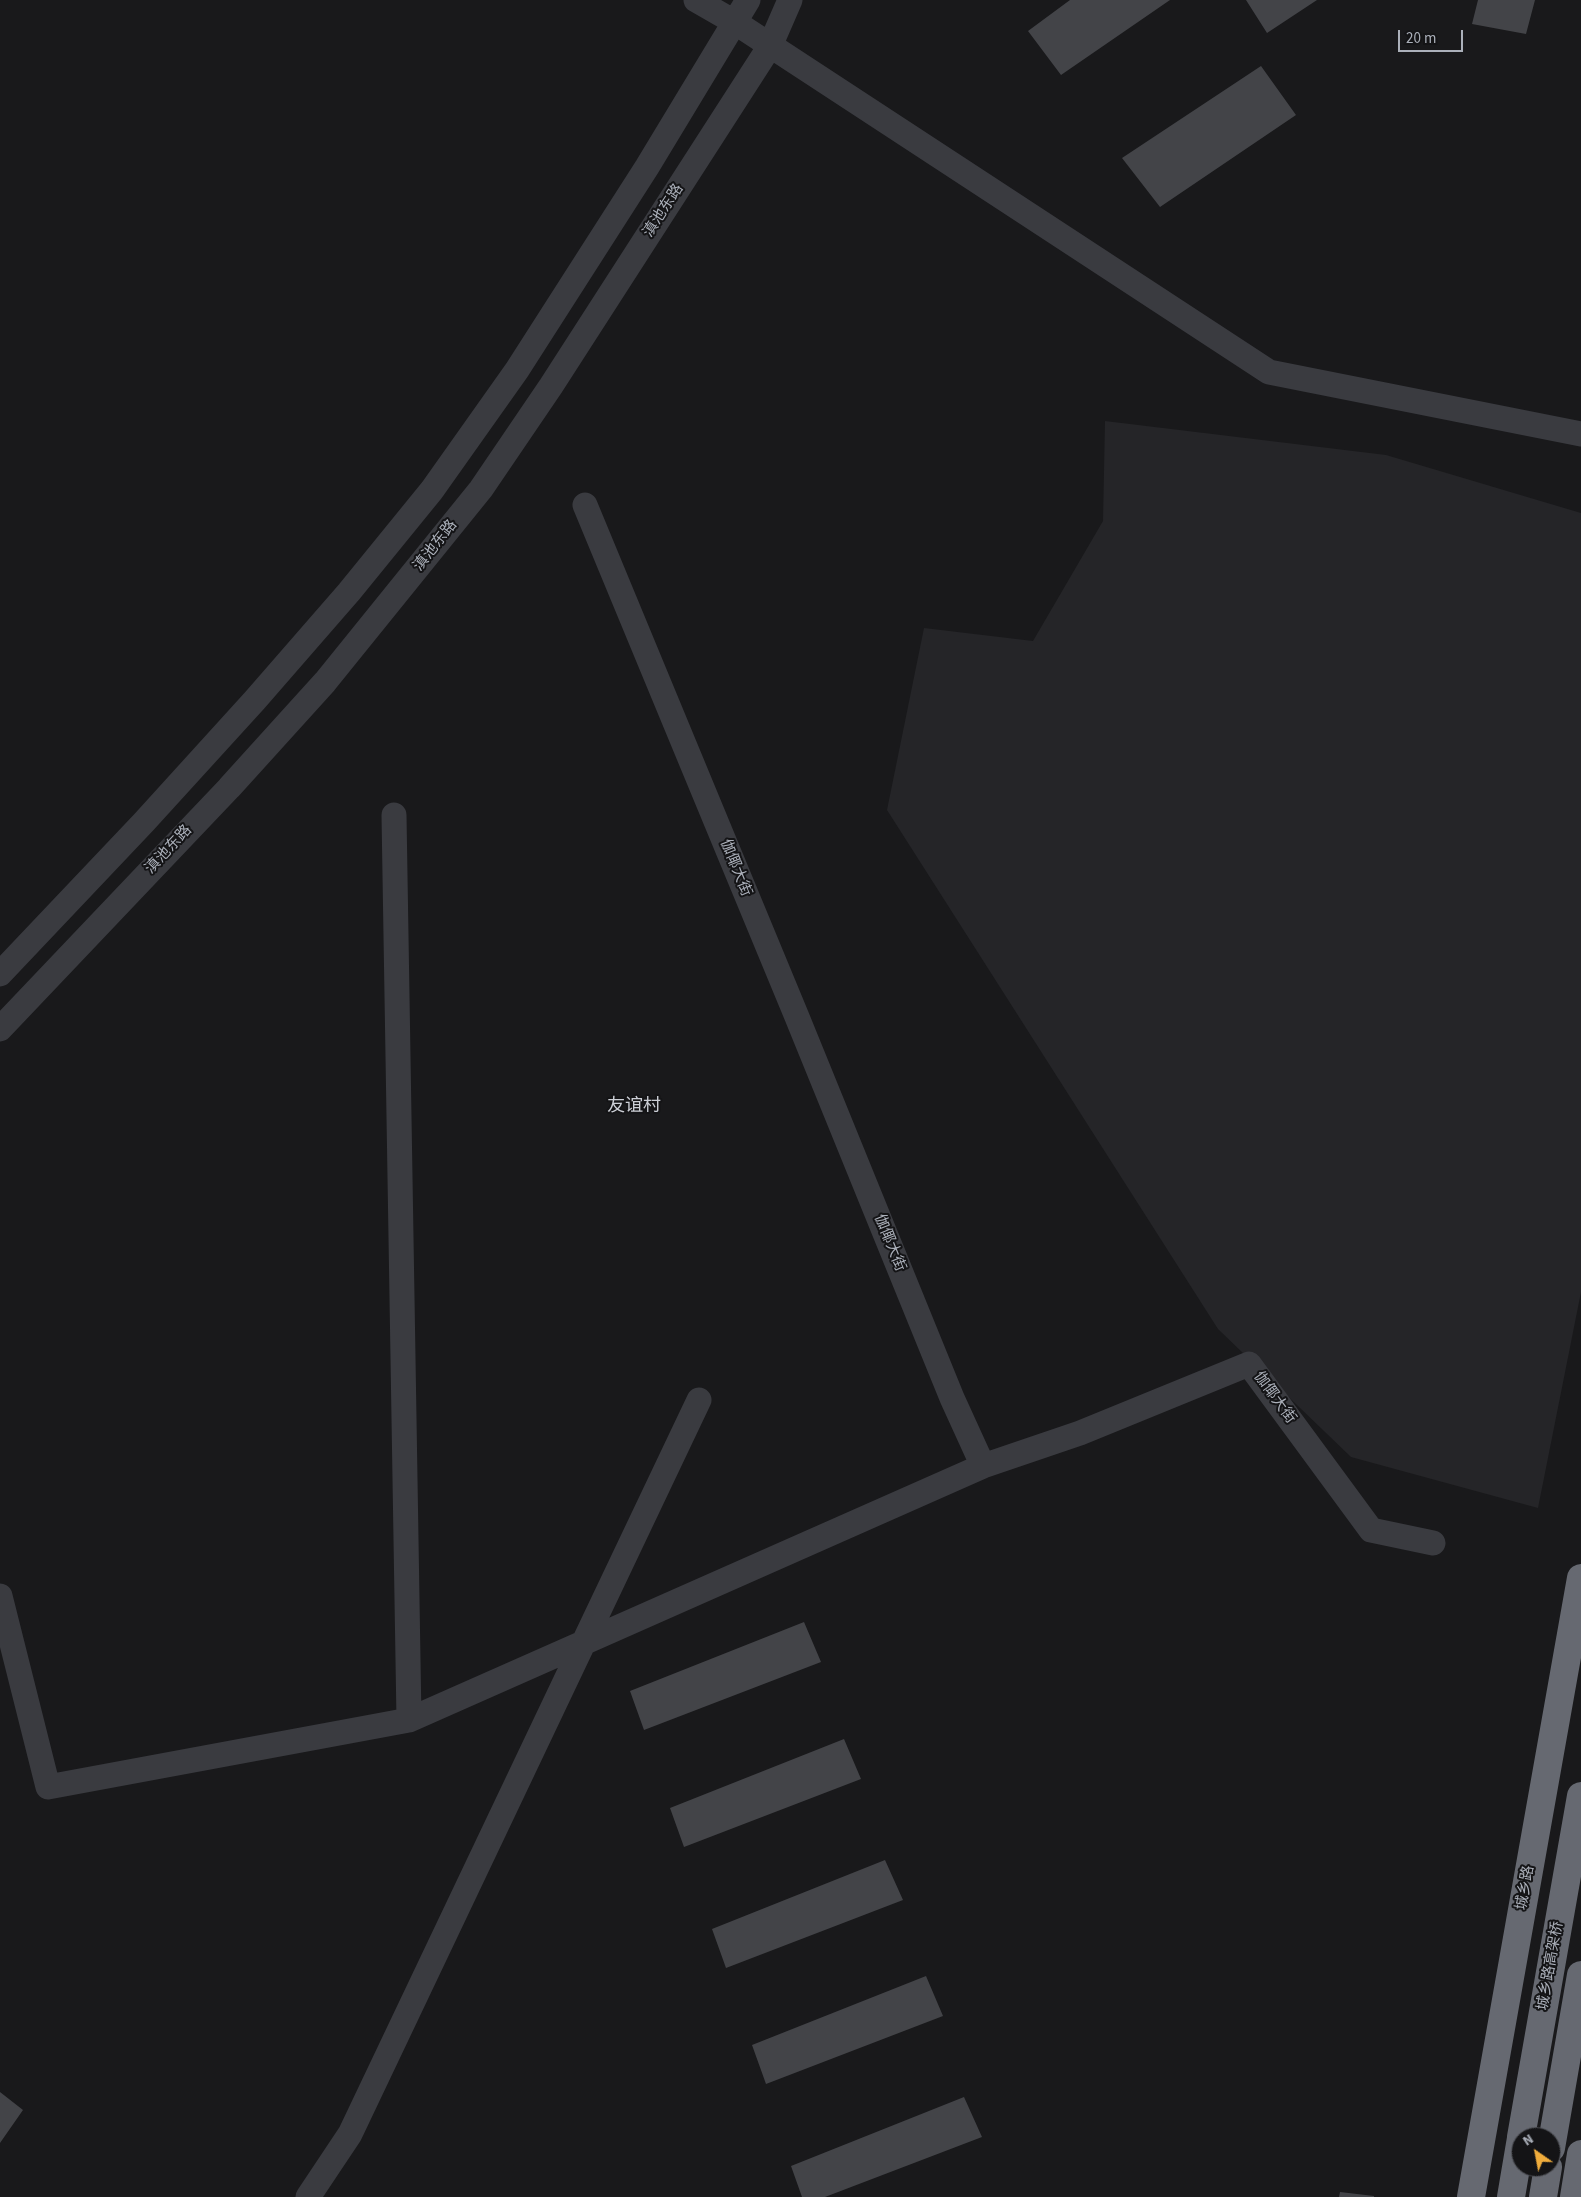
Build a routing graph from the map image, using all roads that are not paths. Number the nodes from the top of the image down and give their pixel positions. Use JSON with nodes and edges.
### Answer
{"nodes":[{"id":1,"x":696,"y":0,"type":"edge"},
{"id":2,"x":748,"y":0,"type":"edge"},
{"id":3,"x":790,"y":0,"type":"edge"},
{"id":4,"x":736,"y":23,"type":"junction"},
{"id":5,"x":770,"y":46,"type":"junction"},
{"id":6,"x":1581,"y":434,"type":"edge"},
{"id":7,"x":585,"y":505,"type":"dead end"},
{"id":8,"x":394,"y":815,"type":"dead end"},
{"id":9,"x":0,"y":974,"type":"edge"},
{"id":10,"x":0,"y":1029,"type":"edge"},
{"id":11,"x":699,"y":1400,"type":"dead end"},
{"id":12,"x":983,"y":1466,"type":"junction"},
{"id":13,"x":1433,"y":1543,"type":"dead end"},
{"id":14,"x":1581,"y":1578,"type":"edge"},
{"id":15,"x":0,"y":1596,"type":"edge"},
{"id":16,"x":409,"y":1720,"type":"junction"},
{"id":17,"x":1581,"y":1796,"type":"edge"},
{"id":18,"x":1581,"y":1975,"type":"edge"},
{"id":19,"x":1523,"y":2127,"type":"edge"},
{"id":20,"x":1555,"y":2127,"type":"edge"},
{"id":21,"x":1580,"y":2166,"type":"edge"},
{"id":22,"x":1514,"y":2177,"type":"edge"},
{"id":23,"x":1546,"y":2177,"type":"edge"},
{"id":24,"x":308,"y":2197,"type":"edge"},
{"id":25,"x":1471,"y":2197,"type":"edge"},
{"id":26,"x":1510,"y":2197,"type":"edge"},
{"id":27,"x":1542,"y":2197,"type":"edge"},
{"id":28,"x":1574,"y":2197,"type":"edge"}],
"edges":[{"from":1,"to":4,"type":"street"},
{"from":2,"to":4,"type":"street"},
{"from":3,"to":5,"type":"street","name":"滇池东路"},
{"from":4,"to":5,"type":"street"},
{"from":4,"to":9,"type":"street"},
{"from":5,"to":6,"type":"street"},
{"from":5,"to":10,"type":"street","name":"滇池东路"},
{"from":7,"to":12,"type":"street","name":"伽倻大街"},
{"from":8,"to":16,"type":"street"},
{"from":11,"to":24,"type":"street"},
{"from":12,"to":13,"type":"street","name":"伽倻大街"},
{"from":12,"to":16,"type":"street"},
{"from":14,"to":25,"type":"highway","name":"城乡路"},
{"from":15,"to":16,"type":"street"},
{"from":17,"to":19,"type":"highway","name":"城乡路高架桥"},
{"from":18,"to":20,"type":"highway","name":"城乡路高架桥"},
{"from":21,"to":28,"type":"highway"},
{"from":22,"to":26,"type":"highway","name":"城乡路高架桥"},
{"from":23,"to":27,"type":"highway"}]}
